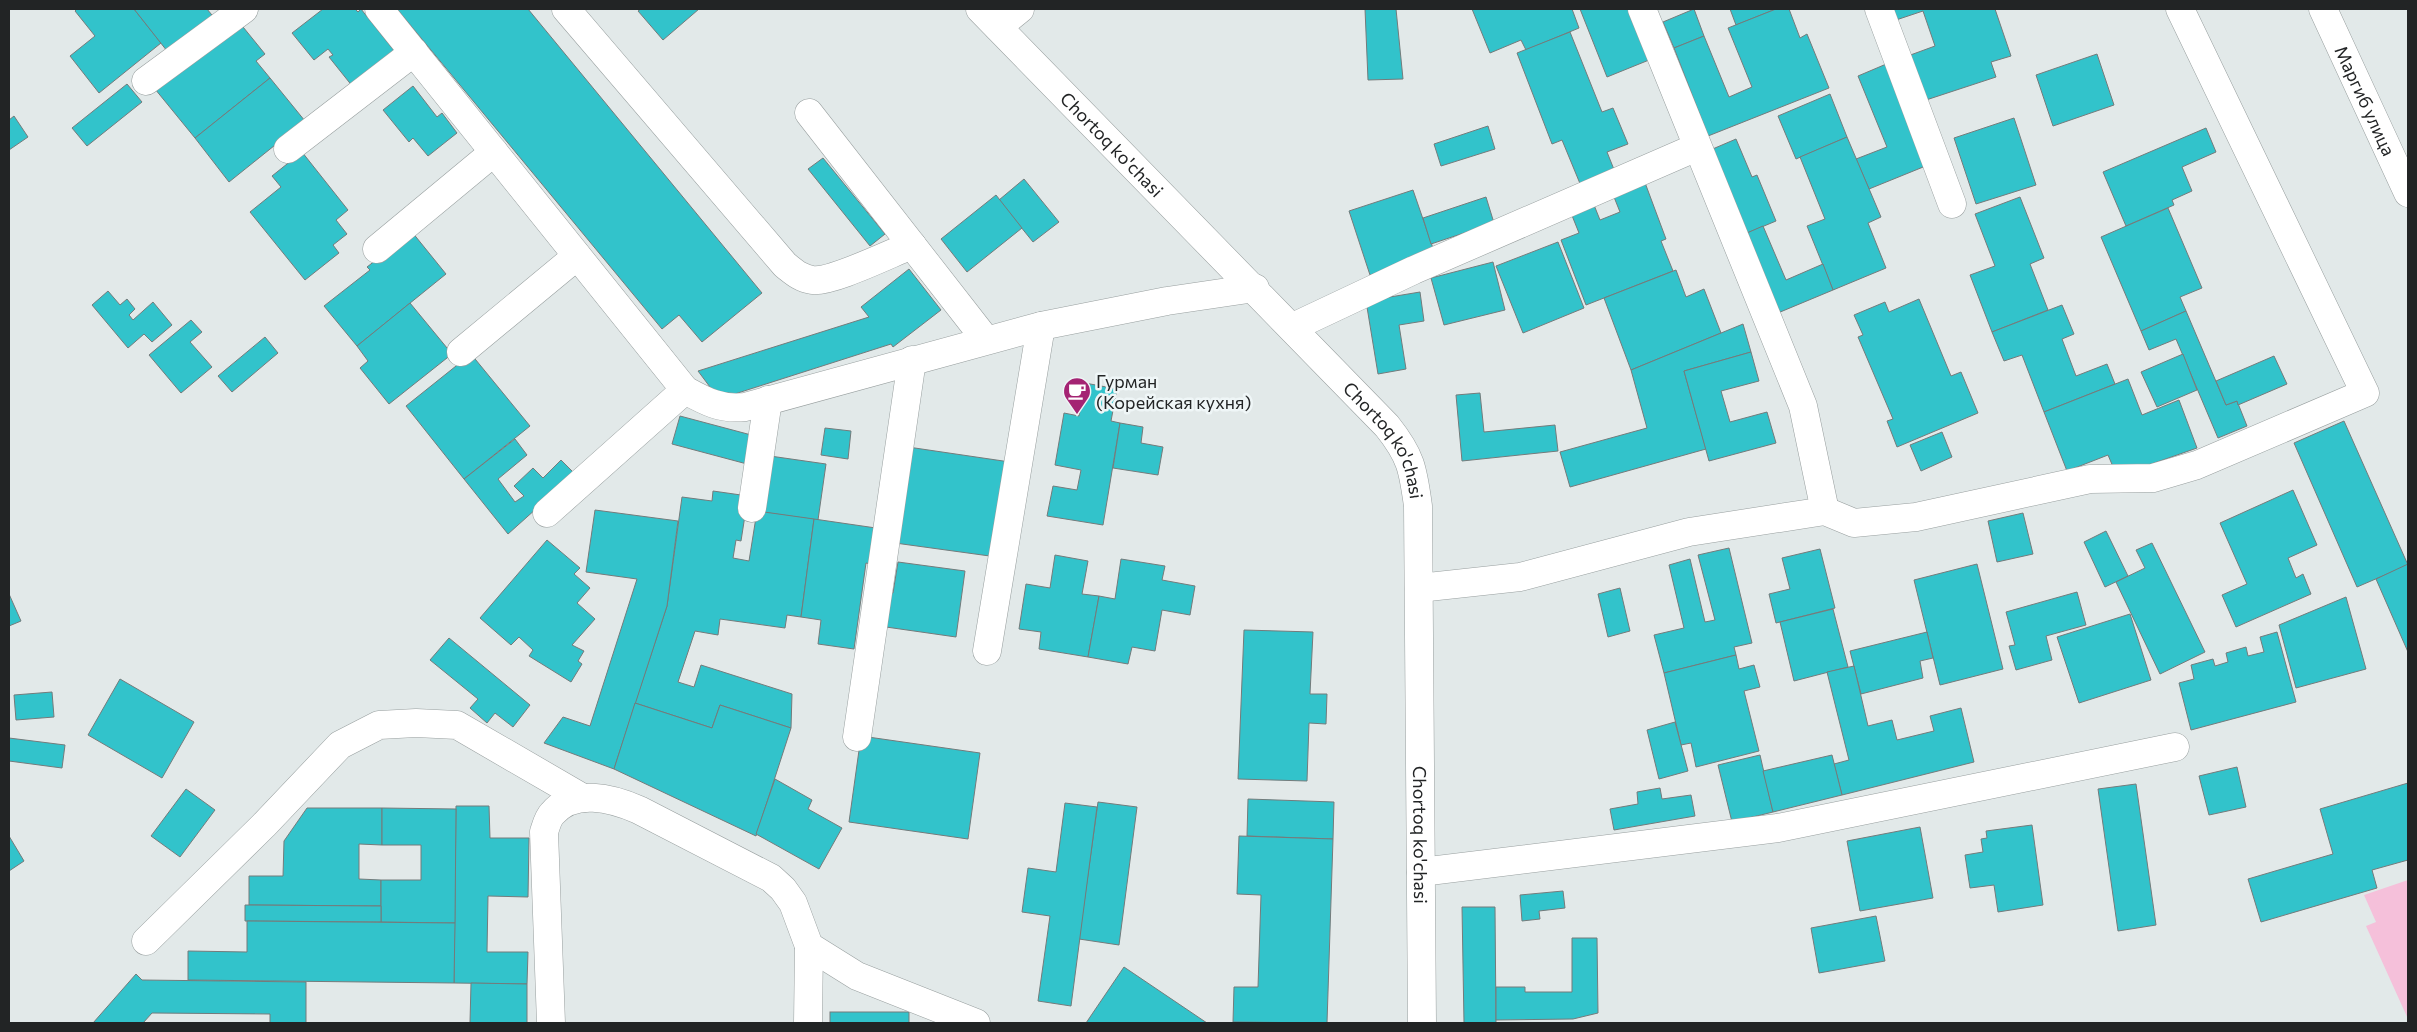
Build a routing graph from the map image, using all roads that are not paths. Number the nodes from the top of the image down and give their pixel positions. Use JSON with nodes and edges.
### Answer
{"nodes":[{"id":1,"x":244,"y":9,"type":"edge"},
{"id":2,"x":379,"y":9,"type":"edge"},
{"id":3,"x":566,"y":9,"type":"edge"},
{"id":4,"x":1020,"y":9,"type":"edge"},
{"id":5,"x":1642,"y":9,"type":"edge"},
{"id":6,"x":1879,"y":9,"type":"edge"},
{"id":7,"x":2180,"y":9,"type":"edge"},
{"id":8,"x":2323,"y":9,"type":"edge"},
{"id":9,"x":989,"y":18,"type":"edge"},
{"id":10,"x":414,"y":52,"type":"junction"},
{"id":11,"x":146,"y":81,"type":"dead end"},
{"id":12,"x":809,"y":113,"type":"dead end"},
{"id":13,"x":1697,"y":147,"type":"junction"},
{"id":14,"x":288,"y":149,"type":"dead end"},
{"id":15,"x":494,"y":152,"type":"junction"},
{"id":16,"x":2408,"y":192,"type":"edge"},
{"id":17,"x":1952,"y":204,"type":"dead end"},
{"id":18,"x":912,"y":245,"type":"junction"},
{"id":19,"x":377,"y":249,"type":"dead end"},
{"id":20,"x":577,"y":256,"type":"junction"},
{"id":21,"x":1255,"y":288,"type":"junction"},
{"id":22,"x":1041,"y":326,"type":"junction"},
{"id":23,"x":1294,"y":327,"type":"junction"},
{"id":24,"x":986,"y":340,"type":"junction"},
{"id":25,"x":461,"y":352,"type":"dead end"},
{"id":26,"x":912,"y":360,"type":"junction"},
{"id":27,"x":685,"y":390,"type":"junction"},
{"id":28,"x":768,"y":400,"type":"junction"},
{"id":29,"x":752,"y":508,"type":"dead end"},
{"id":30,"x":1825,"y":511,"type":"junction"},
{"id":31,"x":547,"y":514,"type":"dead end"},
{"id":32,"x":1419,"y":588,"type":"junction"},
{"id":33,"x":987,"y":650,"type":"dead end"},
{"id":34,"x":857,"y":737,"type":"dead end"},
{"id":35,"x":2174,"y":747,"type":"dead end"},
{"id":36,"x":583,"y":798,"type":"junction"},
{"id":37,"x":1421,"y":872,"type":"junction"},
{"id":38,"x":146,"y":941,"type":"dead end"},
{"id":39,"x":810,"y":946,"type":"junction"},
{"id":40,"x":551,"y":1023,"type":"edge"},
{"id":41,"x":808,"y":1023,"type":"edge"},
{"id":42,"x":976,"y":1023,"type":"edge"},
{"id":43,"x":1422,"y":1023,"type":"edge"}],
"edges":[{"from":1,"to":11,"type":"street"},
{"from":2,"to":10,"type":"street"},
{"from":3,"to":18,"type":"street"},
{"from":4,"to":9,"type":"street"},
{"from":5,"to":13,"type":"street"},
{"from":6,"to":17,"type":"street"},
{"from":7,"to":30,"type":"street"},
{"from":8,"to":16,"type":"street","name":"Маргиб улица"},
{"from":9,"to":21,"type":"street","name":"Chortoq ko'chasi"},
{"from":10,"to":14,"type":"street"},
{"from":10,"to":15,"type":"street"},
{"from":12,"to":18,"type":"street"},
{"from":13,"to":23,"type":"street"},
{"from":13,"to":30,"type":"street"},
{"from":15,"to":19,"type":"street"},
{"from":15,"to":20,"type":"street"},
{"from":18,"to":24,"type":"street"},
{"from":20,"to":25,"type":"street"},
{"from":20,"to":27,"type":"street"},
{"from":21,"to":22,"type":"street"},
{"from":21,"to":23,"type":"street","name":"Chortoq ko'chasi"},
{"from":22,"to":24,"type":"street"},
{"from":22,"to":33,"type":"street"},
{"from":23,"to":32,"type":"street","name":"Chortoq ko'chasi"},
{"from":24,"to":26,"type":"street"},
{"from":26,"to":28,"type":"street"},
{"from":26,"to":34,"type":"street"},
{"from":27,"to":28,"type":"street"},
{"from":27,"to":31,"type":"street"},
{"from":28,"to":29,"type":"street"},
{"from":30,"to":32,"type":"street"},
{"from":32,"to":37,"type":"street","name":"Chortoq ko'chasi"},
{"from":35,"to":37,"type":"street"},
{"from":36,"to":38,"type":"street"},
{"from":36,"to":39,"type":"street"},
{"from":36,"to":40,"type":"street"},
{"from":37,"to":43,"type":"street","name":"Chortoq ko'chasi"},
{"from":39,"to":41,"type":"street"},
{"from":39,"to":42,"type":"street"}]}
